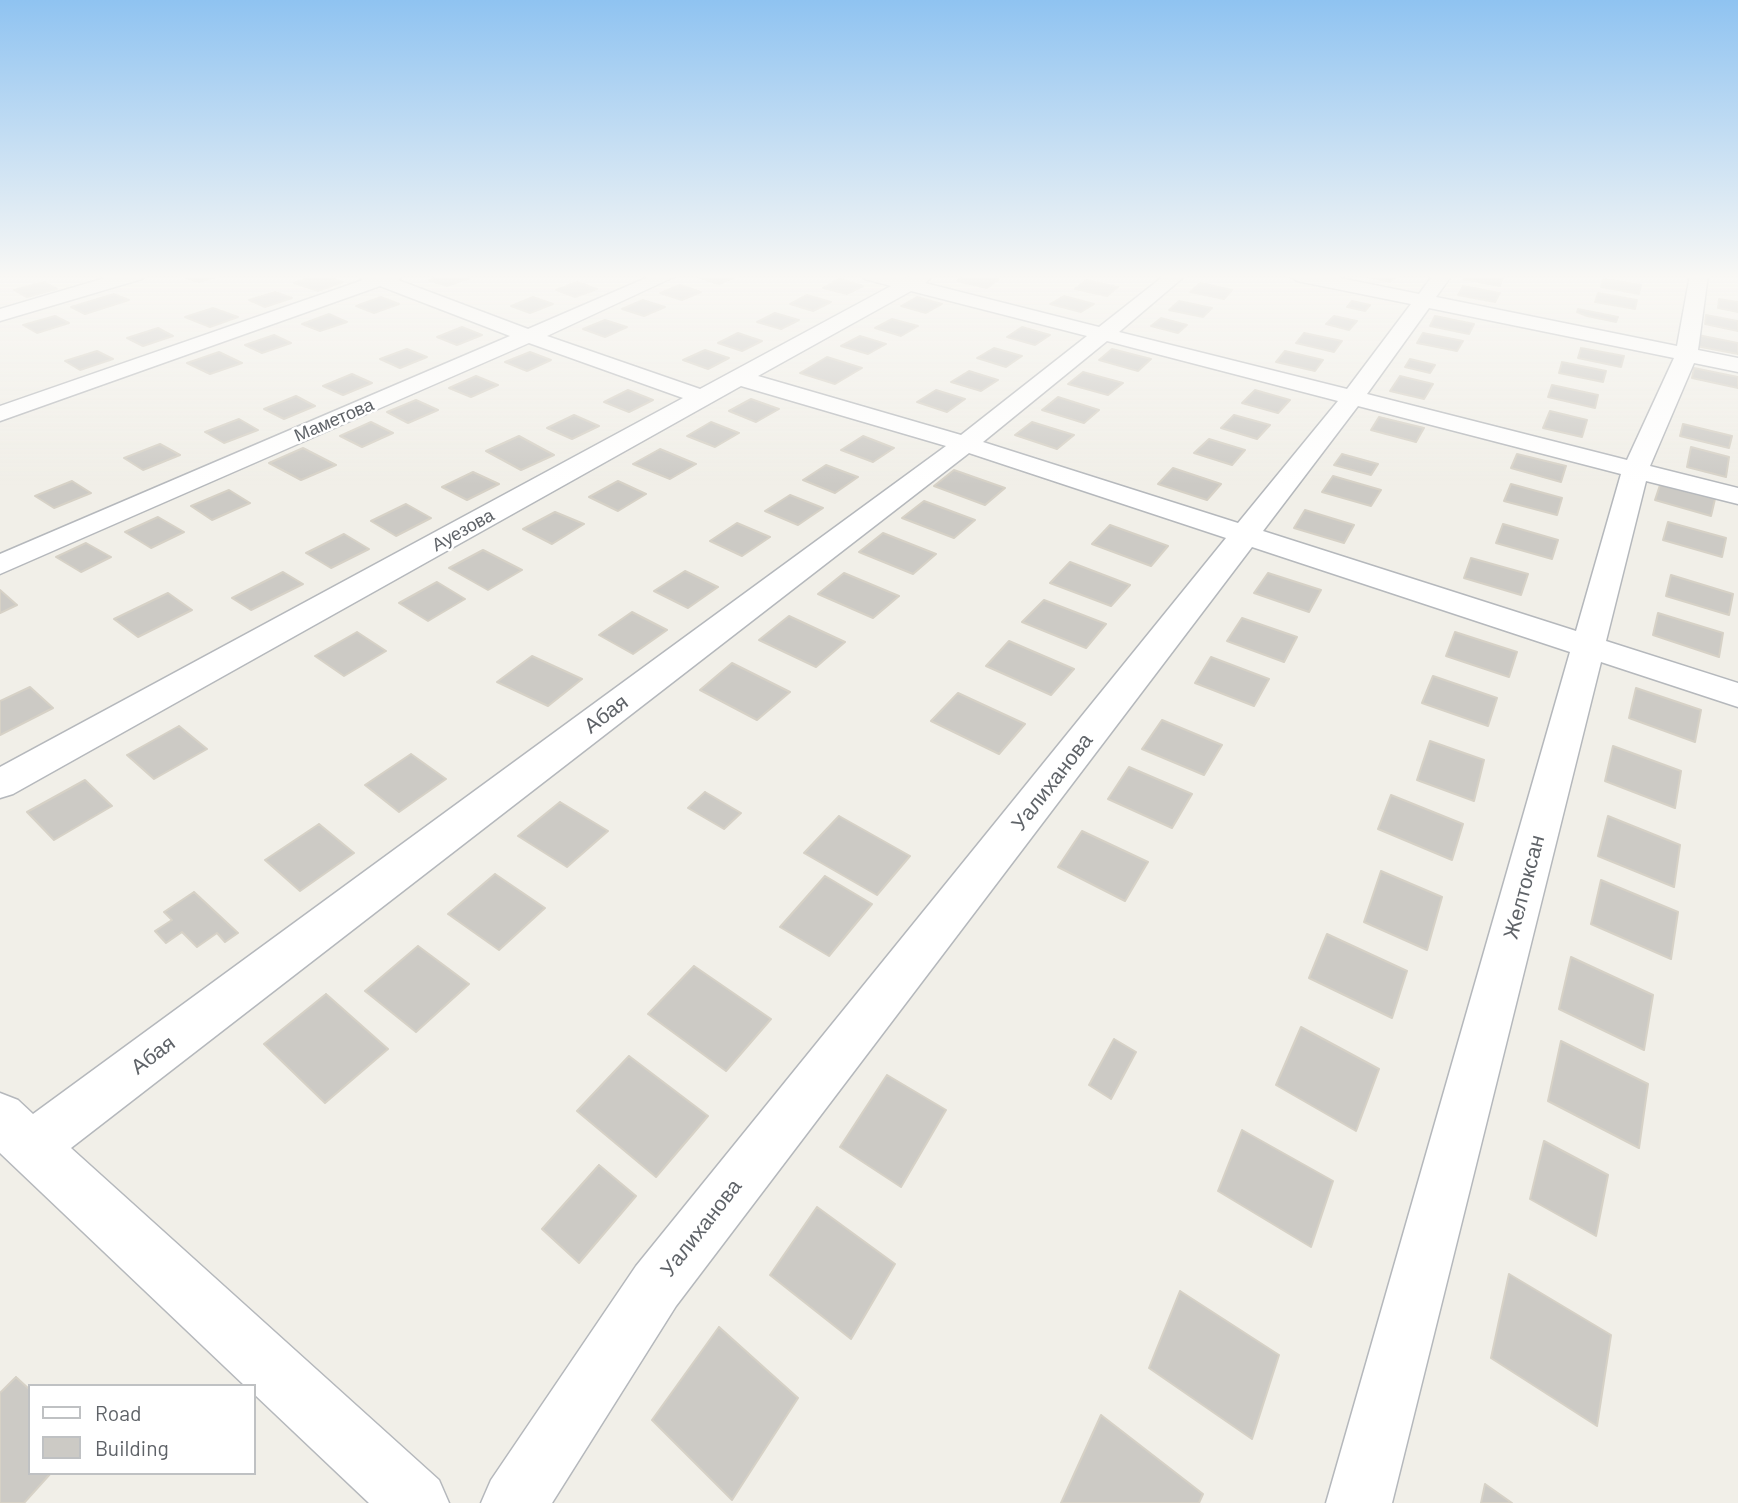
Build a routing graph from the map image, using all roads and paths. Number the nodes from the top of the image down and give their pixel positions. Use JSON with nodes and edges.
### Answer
{"nodes":[{"id":1,"x":190,"y":345,"type":"edge"},
{"id":2,"x":507,"y":345,"type":"edge"},
{"id":3,"x":554,"y":345,"type":"edge"},
{"id":4,"x":799,"y":345,"type":"edge"},
{"id":5,"x":1090,"y":345,"type":"edge"},
{"id":6,"x":1148,"y":345,"type":"edge"},
{"id":7,"x":1391,"y":345,"type":"edge"},
{"id":8,"x":1649,"y":345,"type":"edge"},
{"id":9,"x":1688,"y":345,"type":"edge"},
{"id":10,"x":1686,"y":355,"type":"junction"},
{"id":11,"x":1738,"y":365,"type":"edge"},
{"id":12,"x":738,"y":379,"type":"junction"},
{"id":13,"x":1353,"y":397,"type":"junction"},
{"id":14,"x":704,"y":398,"type":"junction"},
{"id":15,"x":0,"y":414,"type":"edge"},
{"id":16,"x":965,"y":444,"type":"junction"},
{"id":17,"x":1636,"y":469,"type":"junction"},
{"id":18,"x":1738,"y":496,"type":"edge"},
{"id":19,"x":1245,"y":535,"type":"junction"},
{"id":20,"x":0,"y":565,"type":"edge"},
{"id":21,"x":1588,"y":645,"type":"junction"},
{"id":22,"x":1738,"y":695,"type":"edge"},
{"id":23,"x":0,"y":784,"type":"edge"},
{"id":24,"x":15,"y":1133,"type":"edge"},
{"id":25,"x":656,"y":1286,"type":"joint"},
{"id":26,"x":416,"y":1503,"type":"edge"},
{"id":27,"x":514,"y":1503,"type":"edge"},
{"id":28,"x":1359,"y":1503,"type":"edge"}],
"edges":[{"from":1,"to":15,"type":"street"},
{"from":2,"to":20,"type":"street","name":"Маметова"},
{"from":3,"to":14,"type":"street"},
{"from":4,"to":12,"type":"street","name":"Ауезова"},
{"from":5,"to":16,"type":"street","name":"Абая"},
{"from":6,"to":13,"type":"street"},
{"from":7,"to":13,"type":"street","name":"Уалиханова"},
{"from":8,"to":10,"type":"street"},
{"from":9,"to":10,"type":"street","name":"Желтоксан"},
{"from":10,"to":11,"type":"street"},
{"from":10,"to":17,"type":"street","name":"Желтоксан"},
{"from":12,"to":14,"type":"street","name":"Ауезова"},
{"from":12,"to":16,"type":"street"},
{"from":13,"to":17,"type":"street"},
{"from":13,"to":19,"type":"street","name":"Уалиханова"},
{"from":14,"to":23,"type":"street","name":"Ауезова"},
{"from":16,"to":19,"type":"street"},
{"from":16,"to":24,"type":"street","name":"Абая"},
{"from":17,"to":18,"type":"street"},
{"from":17,"to":21,"type":"street","name":"Желтоксан"},
{"from":19,"to":21,"type":"street"},
{"from":19,"to":25,"type":"street","name":"Уалиханова"},
{"from":21,"to":22,"type":"street"},
{"from":21,"to":28,"type":"street","name":"Желтоксан"},
{"from":24,"to":26,"type":"street"},
{"from":25,"to":27,"type":"street"}]}
